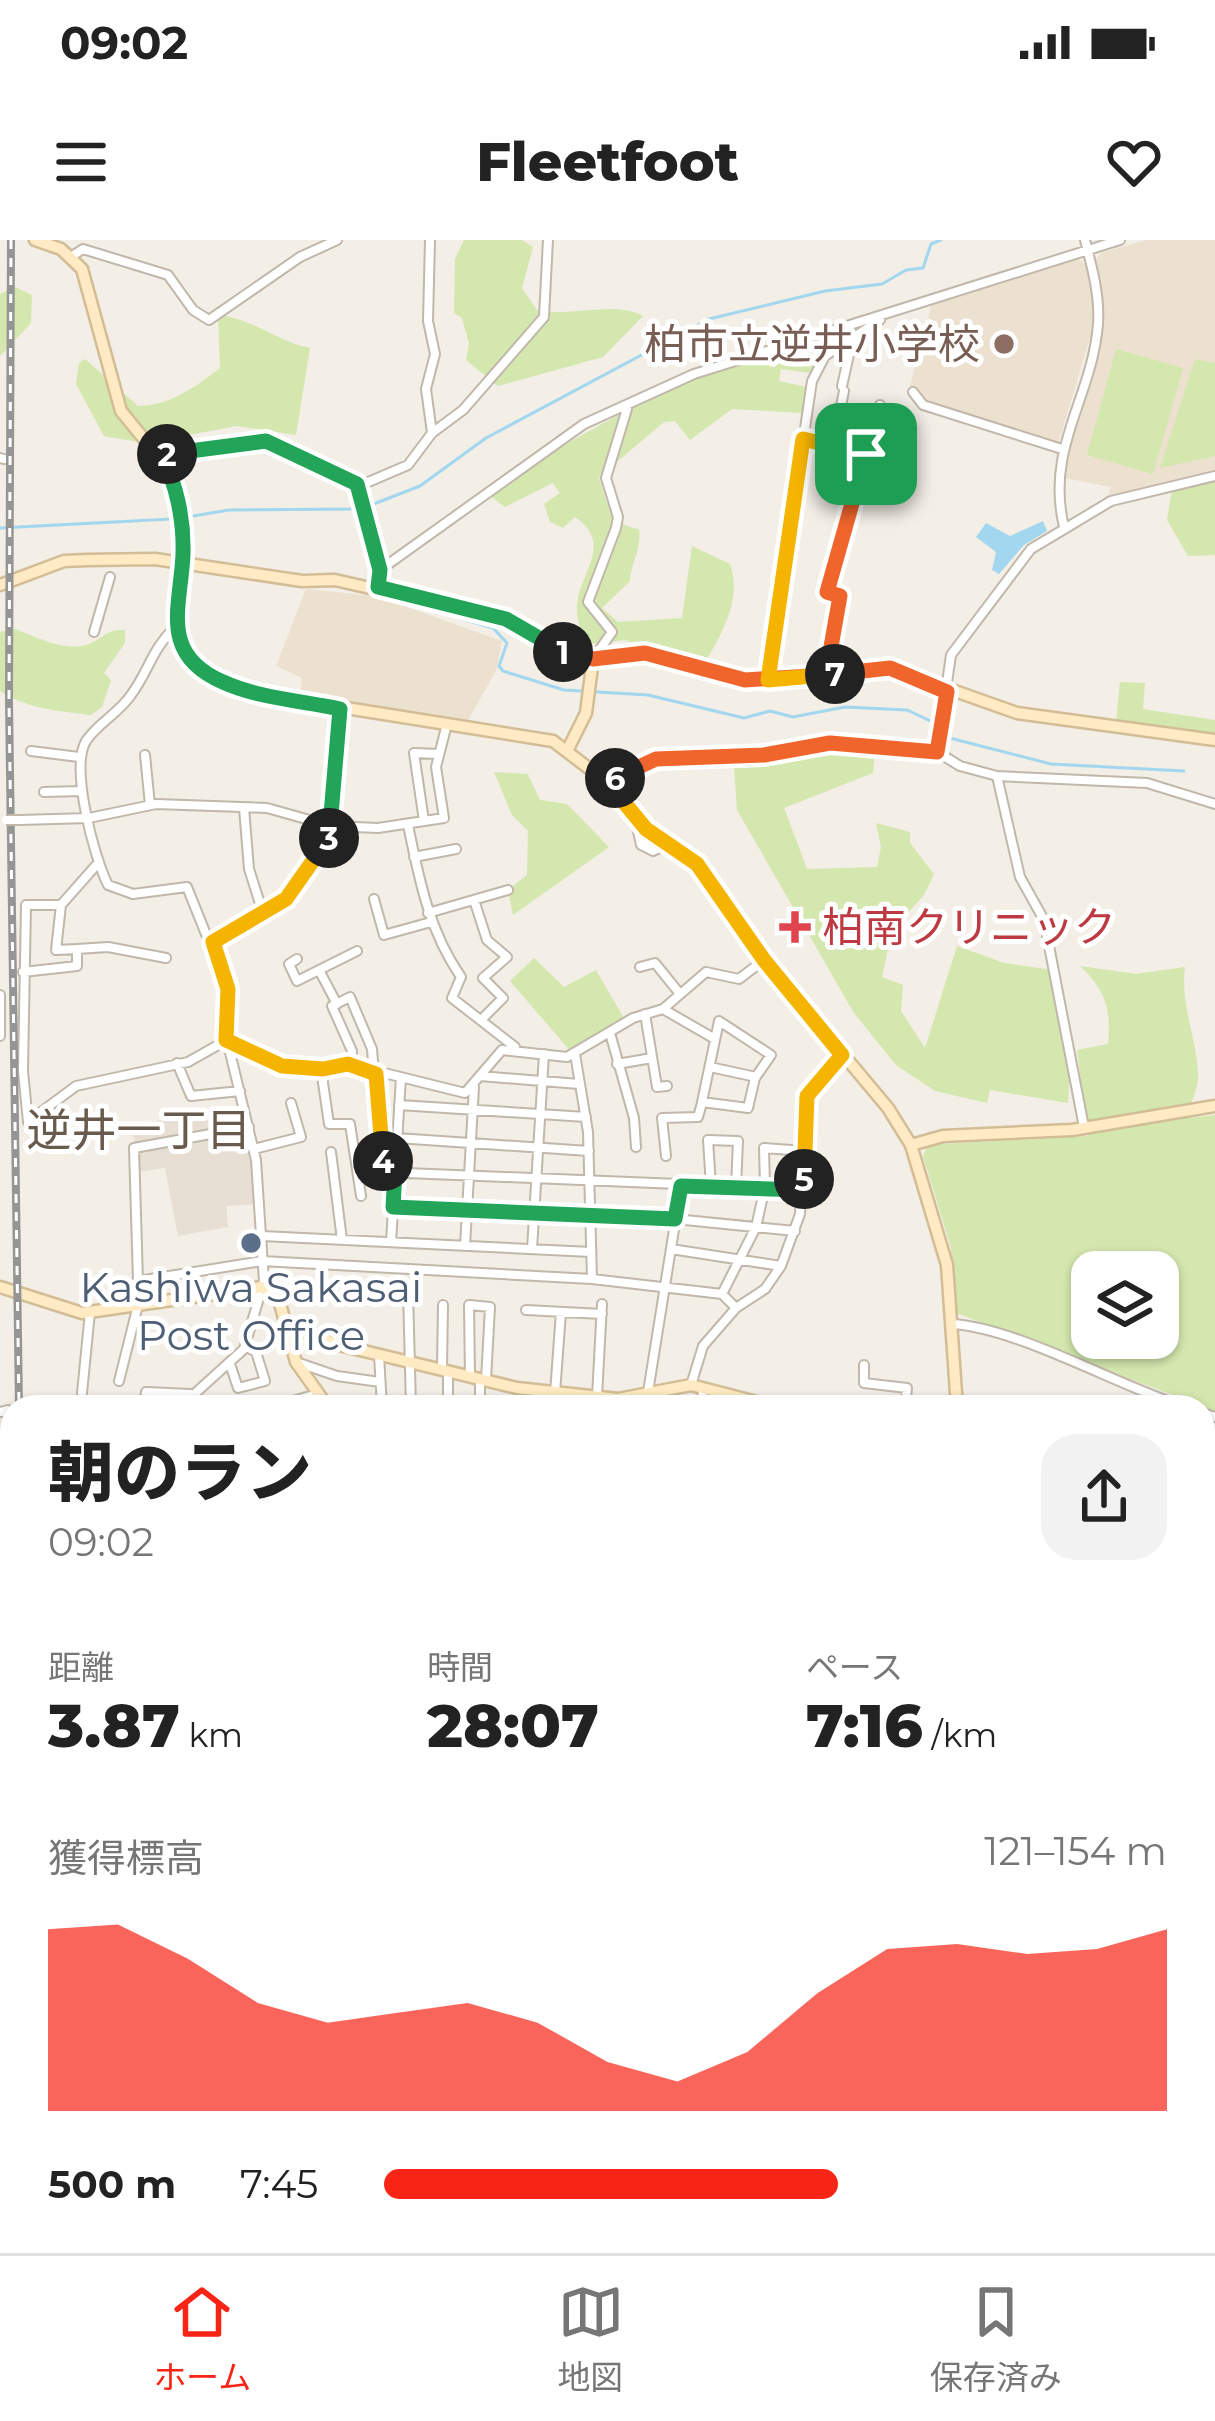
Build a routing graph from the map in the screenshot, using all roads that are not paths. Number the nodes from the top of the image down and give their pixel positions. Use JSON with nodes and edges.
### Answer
{"nodes":[{"id":1,"x":35,"y":240,"type":"edge"},
{"id":2,"x":338,"y":240,"type":"edge"},
{"id":3,"x":430,"y":240,"type":"edge"},
{"id":4,"x":548,"y":240,"type":"edge"},
{"id":5,"x":1085,"y":240,"type":"edge"},
{"id":6,"x":1120,"y":240,"type":"edge"},
{"id":7,"x":1088,"y":253,"type":"junction"},
{"id":8,"x":72,"y":256,"type":"junction"},
{"id":9,"x":886,"y":316,"type":"junction"},
{"id":10,"x":853,"y":338,"type":"junction"},
{"id":11,"x":913,"y":392,"type":"dead end"},
{"id":12,"x":880,"y":405,"type":"dead end"},
{"id":13,"x":628,"y":408,"type":"junction"},
{"id":14,"x":432,"y":433,"type":"junction"},
{"id":15,"x":803,"y":439,"type":"junction"},
{"id":16,"x":833,"y":446,"type":"junction"},
{"id":17,"x":1062,"y":449,"type":"junction"},
{"id":18,"x":866,"y":454,"type":"junction"},
{"id":19,"x":161,"y":455,"type":"junction"},
{"id":20,"x":1215,"y":476,"type":"edge"},
{"id":21,"x":359,"y":486,"type":"junction"},
{"id":22,"x":1064,"y":527,"type":"junction"},
{"id":23,"x":182,"y":563,"type":"junction"},
{"id":24,"x":380,"y":570,"type":"junction"},
{"id":25,"x":110,"y":577,"type":"dead end"},
{"id":26,"x":0,"y":585,"type":"edge"},
{"id":27,"x":378,"y":587,"type":"junction"},
{"id":28,"x":176,"y":626,"type":"junction"},
{"id":29,"x":94,"y":632,"type":"dead end"},
{"id":30,"x":593,"y":659,"type":"junction"},
{"id":31,"x":826,"y":675,"type":"junction"},
{"id":32,"x":768,"y":680,"type":"junction"},
{"id":33,"x":947,"y":692,"type":"junction"},
{"id":34,"x":340,"y":709,"type":"junction"},
{"id":35,"x":446,"y":724,"type":"junction"},
{"id":36,"x":1215,"y":740,"type":"edge"},
{"id":37,"x":568,"y":749,"type":"junction"},
{"id":38,"x":31,"y":751,"type":"dead end"},
{"id":39,"x":937,"y":752,"type":"junction"},
{"id":40,"x":440,"y":754,"type":"junction"},
{"id":41,"x":145,"y":755,"type":"dead end"},
{"id":42,"x":79,"y":757,"type":"junction"},
{"id":43,"x":997,"y":776,"type":"junction"},
{"id":44,"x":608,"y":783,"type":"junction"},
{"id":45,"x":82,"y":791,"type":"junction"},
{"id":46,"x":44,"y":792,"type":"dead end"},
{"id":47,"x":1215,"y":804,"type":"edge"},
{"id":48,"x":150,"y":805,"type":"junction"},
{"id":49,"x":244,"y":808,"type":"junction"},
{"id":50,"x":89,"y":818,"type":"junction"},
{"id":51,"x":3,"y":819,"type":"edge"},
{"id":52,"x":424,"y":821,"type":"junction"},
{"id":53,"x":408,"y":825,"type":"junction"},
{"id":54,"x":331,"y":826,"type":"junction"},
{"id":55,"x":456,"y":849,"type":"dead end"},
{"id":56,"x":414,"y":856,"type":"junction"},
{"id":57,"x":99,"y":862,"type":"junction"},
{"id":58,"x":508,"y":890,"type":"dead end"},
{"id":59,"x":374,"y":899,"type":"dead end"},
{"id":60,"x":475,"y":900,"type":"junction"},
{"id":61,"x":61,"y":905,"type":"junction"},
{"id":62,"x":263,"y":913,"type":"junction"},
{"id":63,"x":430,"y":918,"type":"junction"},
{"id":64,"x":213,"y":942,"type":"junction"},
{"id":65,"x":76,"y":949,"type":"junction"},
{"id":66,"x":357,"y":951,"type":"dead end"},
{"id":67,"x":166,"y":958,"type":"dead end"},
{"id":68,"x":297,"y":959,"type":"dead end"},
{"id":69,"x":764,"y":960,"type":"junction"},
{"id":70,"x":640,"y":967,"type":"dead end"},
{"id":71,"x":320,"y":970,"type":"junction"},
{"id":72,"x":23,"y":972,"type":"junction"},
{"id":73,"x":680,"y":994,"type":"junction"},
{"id":74,"x":0,"y":995,"type":"edge"},
{"id":75,"x":337,"y":1004,"type":"junction"},
{"id":76,"x":663,"y":1010,"type":"junction"},
{"id":77,"x":646,"y":1014,"type":"junction"},
{"id":78,"x":482,"y":1019,"type":"junction"},
{"id":79,"x":610,"y":1034,"type":"junction"},
{"id":80,"x":0,"y":1036,"type":"edge"},
{"id":81,"x":715,"y":1039,"type":"junction"},
{"id":82,"x":227,"y":1041,"type":"junction"},
{"id":83,"x":517,"y":1049,"type":"junction"},
{"id":84,"x":544,"y":1054,"type":"junction"},
{"id":85,"x":575,"y":1054,"type":"junction"},
{"id":86,"x":842,"y":1055,"type":"junction"},
{"id":87,"x":652,"y":1058,"type":"junction"},
{"id":88,"x":177,"y":1064,"type":"junction"},
{"id":89,"x":617,"y":1064,"type":"junction"},
{"id":90,"x":351,"y":1065,"type":"junction"},
{"id":91,"x":710,"y":1067,"type":"junction"},
{"id":92,"x":321,"y":1069,"type":"junction"},
{"id":93,"x":376,"y":1074,"type":"junction"},
{"id":94,"x":480,"y":1076,"type":"junction"},
{"id":95,"x":401,"y":1077,"type":"junction"},
{"id":96,"x":756,"y":1077,"type":"junction"},
{"id":97,"x":542,"y":1081,"type":"junction"},
{"id":98,"x":579,"y":1084,"type":"junction"},
{"id":99,"x":474,"y":1086,"type":"junction"},
{"id":100,"x":667,"y":1086,"type":"dead end"},
{"id":101,"x":240,"y":1091,"type":"junction"},
{"id":102,"x":702,"y":1102,"type":"junction"},
{"id":103,"x":291,"y":1103,"type":"dead end"},
{"id":104,"x":399,"y":1105,"type":"junction"},
{"id":105,"x":1215,"y":1106,"type":"edge"},
{"id":106,"x":472,"y":1109,"type":"junction"},
{"id":107,"x":540,"y":1114,"type":"junction"},
{"id":108,"x":586,"y":1118,"type":"junction"},
{"id":109,"x":249,"y":1127,"type":"junction"},
{"id":110,"x":1084,"y":1129,"type":"junction"},
{"id":111,"x":398,"y":1138,"type":"junction"},
{"id":112,"x":471,"y":1143,"type":"junction"},
{"id":113,"x":911,"y":1145,"type":"junction"},
{"id":114,"x":538,"y":1147,"type":"junction"},
{"id":115,"x":636,"y":1147,"type":"dead end"},
{"id":116,"x":254,"y":1149,"type":"junction"},
{"id":117,"x":589,"y":1150,"type":"junction"},
{"id":118,"x":804,"y":1151,"type":"junction"},
{"id":119,"x":331,"y":1152,"type":"dead end"},
{"id":120,"x":666,"y":1156,"type":"dead end"},
{"id":121,"x":395,"y":1172,"type":"junction"},
{"id":122,"x":469,"y":1176,"type":"junction"},
{"id":123,"x":536,"y":1180,"type":"junction"},
{"id":124,"x":590,"y":1184,"type":"junction"},
{"id":125,"x":681,"y":1186,"type":"junction"},
{"id":126,"x":712,"y":1186,"type":"junction"},
{"id":127,"x":736,"y":1187,"type":"junction"},
{"id":128,"x":765,"y":1187,"type":"junction"},
{"id":129,"x":803,"y":1190,"type":"junction"},
{"id":130,"x":361,"y":1196,"type":"dead end"},
{"id":131,"x":393,"y":1207,"type":"junction"},
{"id":132,"x":466,"y":1211,"type":"junction"},
{"id":133,"x":535,"y":1215,"type":"junction"},
{"id":134,"x":591,"y":1218,"type":"junction"},
{"id":135,"x":675,"y":1219,"type":"junction"},
{"id":136,"x":756,"y":1227,"type":"junction"},
{"id":137,"x":795,"y":1231,"type":"junction"},
{"id":138,"x":262,"y":1236,"type":"junction"},
{"id":139,"x":341,"y":1240,"type":"junction"},
{"id":140,"x":391,"y":1242,"type":"junction"},
{"id":141,"x":465,"y":1246,"type":"junction"},
{"id":142,"x":532,"y":1249,"type":"junction"},
{"id":143,"x":671,"y":1250,"type":"junction"},
{"id":144,"x":591,"y":1252,"type":"junction"},
{"id":145,"x":743,"y":1259,"type":"junction"},
{"id":146,"x":262,"y":1261,"type":"junction"},
{"id":147,"x":781,"y":1266,"type":"junction"},
{"id":148,"x":592,"y":1279,"type":"junction"},
{"id":149,"x":0,"y":1287,"type":"edge"},
{"id":150,"x":664,"y":1287,"type":"junction"},
{"id":151,"x":262,"y":1288,"type":"junction"},
{"id":152,"x":408,"y":1290,"type":"dead end"},
{"id":153,"x":722,"y":1294,"type":"junction"},
{"id":154,"x":138,"y":1305,"type":"junction"},
{"id":155,"x":443,"y":1305,"type":"dead end"},
{"id":156,"x":736,"y":1308,"type":"junction"},
{"id":157,"x":526,"y":1310,"type":"dead end"},
{"id":158,"x":91,"y":1312,"type":"junction"},
{"id":159,"x":561,"y":1312,"type":"junction"},
{"id":160,"x":286,"y":1324,"type":"junction"},
{"id":161,"x":952,"y":1324,"type":"junction"},
{"id":162,"x":245,"y":1346,"type":"junction"},
{"id":163,"x":379,"y":1353,"type":"junction"},
{"id":164,"x":409,"y":1360,"type":"junction"},
{"id":165,"x":296,"y":1362,"type":"junction"},
{"id":166,"x":230,"y":1364,"type":"junction"},
{"id":167,"x":864,"y":1365,"type":"dead end"},
{"id":168,"x":445,"y":1370,"type":"junction"},
{"id":169,"x":478,"y":1379,"type":"junction"},
{"id":170,"x":119,"y":1381,"type":"dead end"},
{"id":171,"x":380,"y":1382,"type":"junction"},
{"id":172,"x":697,"y":1387,"type":"junction"},
{"id":173,"x":647,"y":1392,"type":"junction"},
{"id":174,"x":82,"y":1393,"type":"dead end"},
{"id":175,"x":193,"y":1394,"type":"joint"},
{"id":176,"x":555,"y":1394,"type":"junction"},
{"id":177,"x":146,"y":1395,"type":"edge"},
{"id":178,"x":319,"y":1395,"type":"edge"},
{"id":179,"x":380,"y":1395,"type":"edge"},
{"id":180,"x":410,"y":1395,"type":"edge"},
{"id":181,"x":447,"y":1395,"type":"edge"},
{"id":182,"x":479,"y":1395,"type":"edge"},
{"id":183,"x":565,"y":1395,"type":"edge"},
{"id":184,"x":596,"y":1395,"type":"edge"},
{"id":185,"x":640,"y":1395,"type":"edge"},
{"id":186,"x":646,"y":1395,"type":"edge"},
{"id":187,"x":699,"y":1395,"type":"edge"},
{"id":188,"x":717,"y":1395,"type":"edge"},
{"id":189,"x":906,"y":1395,"type":"edge"},
{"id":190,"x":956,"y":1395,"type":"edge"},
{"id":191,"x":1150,"y":1395,"type":"edge"},
{"id":192,"x":0,"y":1784,"type":"edge"},
{"id":193,"x":0,"y":1813,"type":"edge"}],
"edges":[{"from":1,"to":8,"type":"street"},
{"from":2,"to":8,"type":"street"},
{"from":3,"to":14,"type":"street"},
{"from":4,"to":14,"type":"street"},
{"from":5,"to":7,"type":"street"},
{"from":6,"to":7,"type":"street"},
{"from":7,"to":9,"type":"street"},
{"from":7,"to":17,"type":"street"},
{"from":8,"to":19,"type":"street"},
{"from":9,"to":10,"type":"street"},
{"from":9,"to":13,"type":"street"},
{"from":10,"to":15,"type":"street"},
{"from":10,"to":16,"type":"street"},
{"from":11,"to":17,"type":"street"},
{"from":12,"to":18,"type":"street"},
{"from":13,"to":24,"type":"street"},
{"from":13,"to":30,"type":"street"},
{"from":14,"to":21,"type":"street"},
{"from":15,"to":16,"type":"street"},
{"from":15,"to":32,"type":"street"},
{"from":16,"to":18,"type":"street"},
{"from":17,"to":22,"type":"street"},
{"from":18,"to":31,"type":"street"},
{"from":19,"to":21,"type":"street"},
{"from":19,"to":23,"type":"street"},
{"from":20,"to":22,"type":"street"},
{"from":21,"to":24,"type":"street"},
{"from":22,"to":33,"type":"street"},
{"from":23,"to":26,"type":"street"},
{"from":23,"to":27,"type":"street"},
{"from":23,"to":28,"type":"street"},
{"from":24,"to":27,"type":"street"},
{"from":25,"to":29,"type":"street"},
{"from":27,"to":30,"type":"street"},
{"from":28,"to":34,"type":"street"},
{"from":28,"to":42,"type":"street"},
{"from":30,"to":32,"type":"street"},
{"from":30,"to":37,"type":"street"},
{"from":31,"to":32,"type":"street"},
{"from":31,"to":33,"type":"street"},
{"from":33,"to":36,"type":"street"},
{"from":33,"to":39,"type":"street"},
{"from":34,"to":35,"type":"street"},
{"from":34,"to":54,"type":"street"},
{"from":35,"to":37,"type":"street"},
{"from":35,"to":40,"type":"street"},
{"from":37,"to":44,"type":"street"},
{"from":38,"to":42,"type":"street"},
{"from":39,"to":43,"type":"street"},
{"from":39,"to":44,"type":"street"},
{"from":40,"to":52,"type":"street"},
{"from":40,"to":52,"type":"street"},
{"from":41,"to":48,"type":"street"},
{"from":42,"to":45,"type":"street"},
{"from":43,"to":47,"type":"street"},
{"from":43,"to":110,"type":"street"},
{"from":44,"to":69,"type":"street"},
{"from":45,"to":46,"type":"street"},
{"from":45,"to":50,"type":"street"},
{"from":48,"to":49,"type":"street"},
{"from":48,"to":50,"type":"street"},
{"from":49,"to":54,"type":"street"},
{"from":49,"to":62,"type":"street"},
{"from":50,"to":51,"type":"street","bridge":true},
{"from":50,"to":57,"type":"street"},
{"from":52,"to":53,"type":"street"},
{"from":53,"to":54,"type":"street"},
{"from":53,"to":56,"type":"street"},
{"from":54,"to":62,"type":"street"},
{"from":55,"to":56,"type":"street"},
{"from":56,"to":63,"type":"street"},
{"from":57,"to":61,"type":"street"},
{"from":57,"to":64,"type":"street"},
{"from":58,"to":60,"type":"street"},
{"from":59,"to":63,"type":"street"},
{"from":60,"to":63,"type":"street"},
{"from":60,"to":78,"type":"street"},
{"from":61,"to":65,"type":"street"},
{"from":61,"to":72,"type":"street"},
{"from":62,"to":64,"type":"street"},
{"from":63,"to":78,"type":"street"},
{"from":64,"to":82,"type":"street"},
{"from":65,"to":67,"type":"street"},
{"from":65,"to":72,"type":"street"},
{"from":66,"to":71,"type":"street"},
{"from":68,"to":71,"type":"street"},
{"from":69,"to":73,"type":"street"},
{"from":69,"to":86,"type":"street"},
{"from":70,"to":73,"type":"street"},
{"from":71,"to":75,"type":"street"},
{"from":72,"to":88,"type":"street"},
{"from":73,"to":76,"type":"street"},
{"from":74,"to":80,"type":"street"},
{"from":75,"to":90,"type":"street"},
{"from":75,"to":93,"type":"street"},
{"from":76,"to":77,"type":"street"},
{"from":76,"to":81,"type":"street"},
{"from":77,"to":79,"type":"street"},
{"from":77,"to":87,"type":"street"},
{"from":78,"to":83,"type":"street"},
{"from":79,"to":85,"type":"street"},
{"from":79,"to":89,"type":"street"},
{"from":81,"to":91,"type":"street"},
{"from":81,"to":96,"type":"street"},
{"from":82,"to":88,"type":"street"},
{"from":82,"to":92,"type":"street"},
{"from":82,"to":101,"type":"street"},
{"from":83,"to":84,"type":"street"},
{"from":83,"to":94,"type":"street"},
{"from":84,"to":85,"type":"street"},
{"from":84,"to":97,"type":"street"},
{"from":85,"to":98,"type":"street"},
{"from":86,"to":113,"type":"street"},
{"from":86,"to":118,"type":"street"},
{"from":87,"to":89,"type":"street"},
{"from":87,"to":100,"type":"street"},
{"from":88,"to":101,"type":"street"},
{"from":89,"to":115,"type":"street"},
{"from":90,"to":92,"type":"street"},
{"from":90,"to":93,"type":"street"},
{"from":91,"to":96,"type":"street"},
{"from":91,"to":102,"type":"street"},
{"from":92,"to":130,"type":"street"},
{"from":93,"to":95,"type":"street"},
{"from":93,"to":121,"type":"street"},
{"from":94,"to":97,"type":"street"},
{"from":94,"to":99,"type":"street"},
{"from":95,"to":99,"type":"street"},
{"from":95,"to":104,"type":"street"},
{"from":96,"to":102,"type":"street"},
{"from":97,"to":98,"type":"street"},
{"from":97,"to":107,"type":"street"},
{"from":98,"to":108,"type":"street"},
{"from":99,"to":106,"type":"street"},
{"from":101,"to":109,"type":"street"},
{"from":102,"to":120,"type":"street"},
{"from":103,"to":116,"type":"street"},
{"from":104,"to":106,"type":"street"},
{"from":104,"to":111,"type":"street"},
{"from":105,"to":110,"type":"street"},
{"from":106,"to":107,"type":"street"},
{"from":106,"to":112,"type":"street"},
{"from":107,"to":108,"type":"street"},
{"from":107,"to":114,"type":"street"},
{"from":108,"to":117,"type":"street"},
{"from":109,"to":116,"type":"street"},
{"from":109,"to":146,"type":"street"},
{"from":110,"to":113,"type":"street"},
{"from":111,"to":112,"type":"street"},
{"from":111,"to":121,"type":"street"},
{"from":112,"to":114,"type":"street"},
{"from":112,"to":122,"type":"street"},
{"from":113,"to":161,"type":"street"},
{"from":114,"to":117,"type":"street"},
{"from":114,"to":123,"type":"street"},
{"from":116,"to":138,"type":"street"},
{"from":117,"to":124,"type":"street"},
{"from":118,"to":128,"type":"street"},
{"from":118,"to":129,"type":"street"},
{"from":119,"to":139,"type":"street"},
{"from":121,"to":122,"type":"street"},
{"from":121,"to":131,"type":"street"},
{"from":122,"to":123,"type":"street"},
{"from":122,"to":132,"type":"street"},
{"from":123,"to":124,"type":"street"},
{"from":123,"to":133,"type":"street"},
{"from":124,"to":125,"type":"street"},
{"from":124,"to":134,"type":"street"},
{"from":125,"to":126,"type":"street"},
{"from":125,"to":135,"type":"street"},
{"from":126,"to":127,"type":"street"},
{"from":126,"to":127,"type":"street"},
{"from":127,"to":128,"type":"street"},
{"from":128,"to":129,"type":"street"},
{"from":128,"to":136,"type":"street"},
{"from":129,"to":137,"type":"street"},
{"from":131,"to":132,"type":"street"},
{"from":131,"to":140,"type":"street"},
{"from":132,"to":133,"type":"street"},
{"from":132,"to":141,"type":"street"},
{"from":133,"to":134,"type":"street"},
{"from":133,"to":142,"type":"street"},
{"from":134,"to":135,"type":"street"},
{"from":134,"to":144,"type":"street"},
{"from":135,"to":136,"type":"street"},
{"from":135,"to":143,"type":"street"},
{"from":136,"to":137,"type":"street"},
{"from":136,"to":145,"type":"street"},
{"from":137,"to":147,"type":"street"},
{"from":138,"to":139,"type":"street"},
{"from":138,"to":146,"type":"street"},
{"from":139,"to":140,"type":"street"},
{"from":140,"to":141,"type":"street"},
{"from":141,"to":142,"type":"street"},
{"from":142,"to":144,"type":"street"},
{"from":143,"to":145,"type":"street"},
{"from":143,"to":150,"type":"street"},
{"from":144,"to":148,"type":"street"},
{"from":145,"to":147,"type":"street"},
{"from":145,"to":153,"type":"street"},
{"from":146,"to":148,"type":"street"},
{"from":146,"to":151,"type":"street"},
{"from":147,"to":156,"type":"street"},
{"from":148,"to":150,"type":"street"},
{"from":149,"to":158,"type":"street"},
{"from":150,"to":153,"type":"street"},
{"from":150,"to":173,"type":"street"},
{"from":151,"to":154,"type":"street"},
{"from":151,"to":160,"type":"street"},
{"from":151,"to":162,"type":"street"},
{"from":152,"to":164,"type":"street"},
{"from":153,"to":156,"type":"street"},
{"from":154,"to":158,"type":"street"},
{"from":154,"to":170,"type":"street"},
{"from":155,"to":168,"type":"street"},
{"from":156,"to":172,"type":"street"},
{"from":157,"to":159,"type":"street"},
{"from":158,"to":174,"type":"street"},
{"from":159,"to":176,"type":"street"},
{"from":159,"to":184,"type":"street"},
{"from":160,"to":163,"type":"street"},
{"from":160,"to":165,"type":"street"},
{"from":161,"to":190,"type":"street"},
{"from":161,"to":191,"type":"street"},
{"from":162,"to":166,"type":"street"},
{"from":162,"to":166,"type":"street"},
{"from":163,"to":164,"type":"street"},
{"from":163,"to":171,"type":"street"},
{"from":164,"to":168,"type":"street"},
{"from":164,"to":180,"type":"street"},
{"from":165,"to":171,"type":"street"},
{"from":165,"to":178,"type":"street"},
{"from":166,"to":175,"type":"street"},
{"from":167,"to":189,"type":"street"},
{"from":168,"to":169,"type":"street"},
{"from":168,"to":181,"type":"street"},
{"from":169,"to":169,"type":"street"},
{"from":169,"to":176,"type":"street"},
{"from":169,"to":182,"type":"street"},
{"from":171,"to":179,"type":"street"},
{"from":172,"to":173,"type":"street"},
{"from":172,"to":187,"type":"street"},
{"from":172,"to":188,"type":"street"},
{"from":173,"to":185,"type":"street"},
{"from":173,"to":186,"type":"street"},
{"from":175,"to":177,"type":"street"},
{"from":176,"to":183,"type":"street"},
{"from":192,"to":193,"type":"street"}]}
